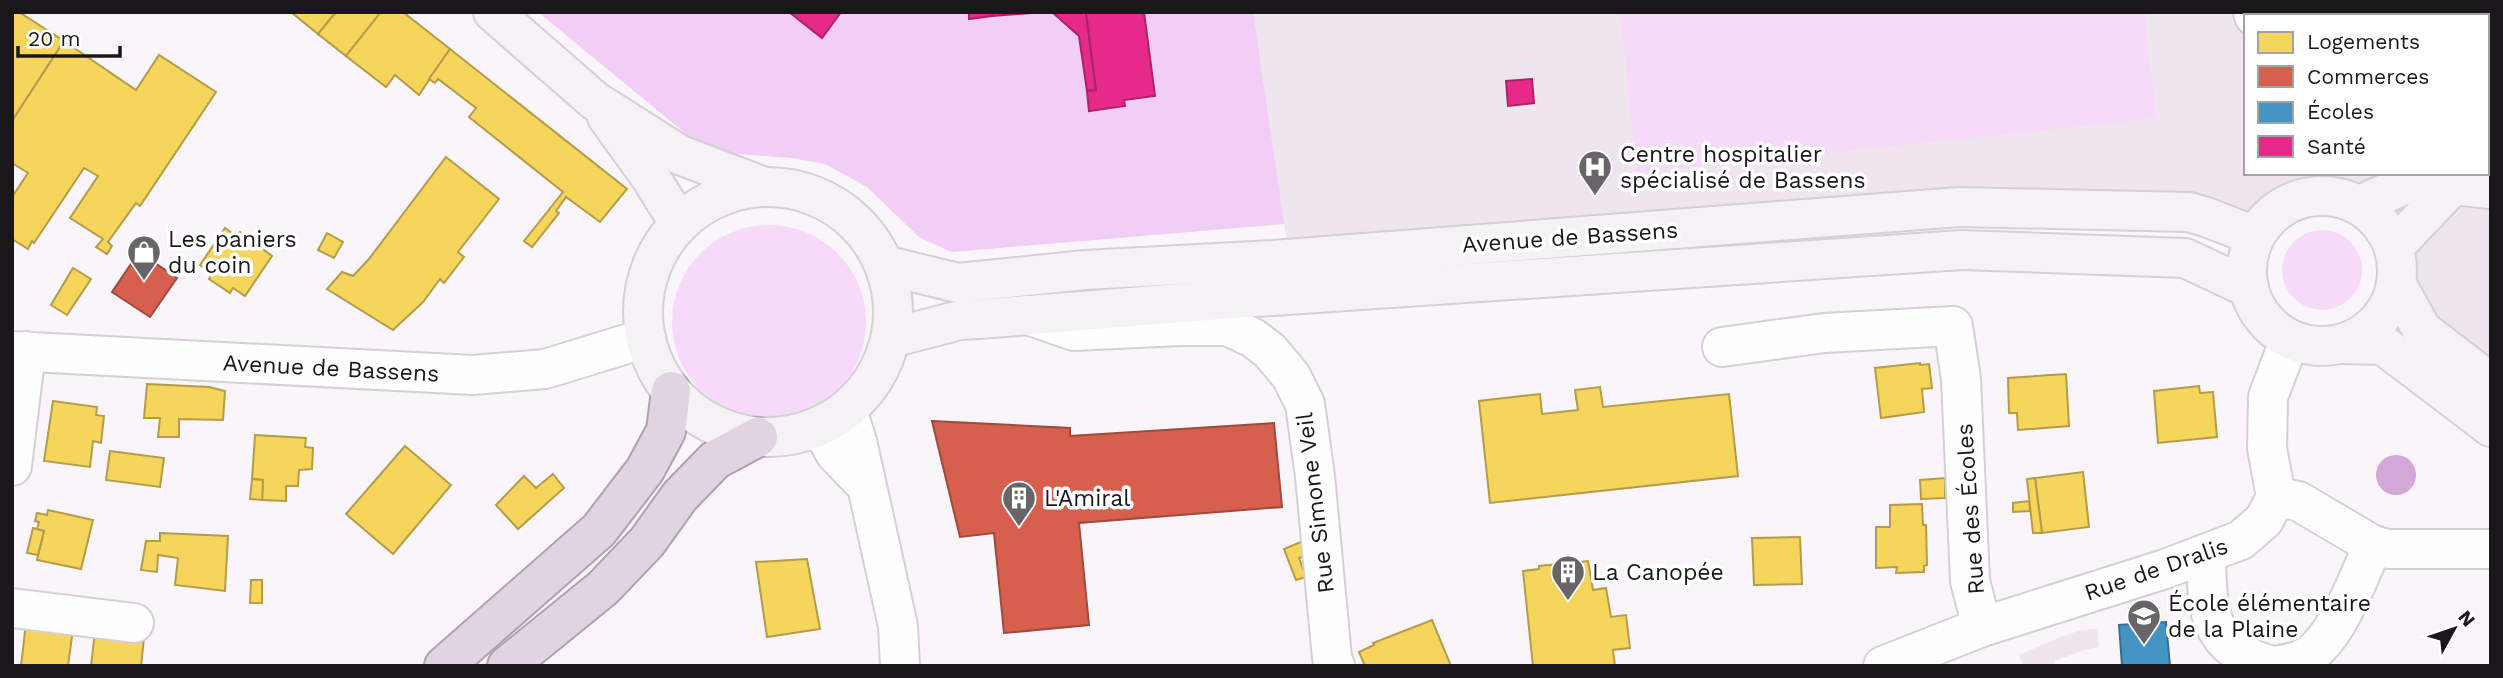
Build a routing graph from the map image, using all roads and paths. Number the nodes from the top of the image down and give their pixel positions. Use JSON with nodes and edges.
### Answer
{"nodes":[{"id":1,"x":493,"y":12,"type":"edge"},
{"id":2,"x":595,"y":101,"type":"junction"},
{"id":3,"x":762,"y":186,"type":"junction"},
{"id":4,"x":2452,"y":186,"type":"junction"},
{"id":5,"x":2491,"y":189,"type":"edge"},
{"id":6,"x":2360,"y":205,"type":"junction"},
{"id":7,"x":679,"y":223,"type":"junction"},
{"id":8,"x":2255,"y":236,"type":"junction"},
{"id":9,"x":2394,"y":247,"type":"junction"},
{"id":10,"x":884,"y":265,"type":"junction"},
{"id":11,"x":2397,"y":285,"type":"junction"},
{"id":12,"x":2249,"y":288,"type":"junction"},
{"id":13,"x":1028,"y":315,"type":"junction"},
{"id":14,"x":646,"y":338,"type":"junction"},
{"id":15,"x":891,"y":338,"type":"junction"},
{"id":16,"x":2290,"y":339,"type":"junction"},
{"id":17,"x":2342,"y":344,"type":"junction"},
{"id":18,"x":1722,"y":346,"type":"dead end"},
{"id":19,"x":19,"y":351,"type":"edge"},
{"id":20,"x":2491,"y":383,"type":"edge"},
{"id":21,"x":671,"y":391,"type":"junction"},
{"id":22,"x":833,"y":418,"type":"junction"},
{"id":23,"x":2491,"y":427,"type":"edge"},
{"id":24,"x":758,"y":437,"type":"junction"},
{"id":25,"x":12,"y":466,"type":"edge"},
{"id":26,"x":2276,"y":497,"type":"junction"},
{"id":27,"x":2373,"y":545,"type":"junction"},
{"id":28,"x":2491,"y":549,"type":"edge"},
{"id":29,"x":2206,"y":554,"type":"junction"},
{"id":30,"x":12,"y":608,"type":"edge"},
{"id":31,"x":134,"y":623,"type":"dead end"},
{"id":32,"x":1982,"y":627,"type":"junction"},
{"id":33,"x":443,"y":666,"type":"edge"},
{"id":34,"x":507,"y":666,"type":"edge"},
{"id":35,"x":900,"y":666,"type":"edge"},
{"id":36,"x":1335,"y":666,"type":"edge"},
{"id":37,"x":1883,"y":666,"type":"edge"},
{"id":38,"x":2275,"y":666,"type":"edge"}],
"edges":[{"from":1,"to":2,"type":"main road"},
{"from":2,"to":3,"type":"main road"},
{"from":2,"to":7,"type":"main road"},
{"from":3,"to":7,"type":"main road"},
{"from":3,"to":10,"type":"main road"},
{"from":4,"to":5,"type":"main road"},
{"from":4,"to":6,"type":"main road"},
{"from":4,"to":9,"type":"main road"},
{"from":6,"to":8,"type":"main road"},
{"from":6,"to":9,"type":"main road"},
{"from":7,"to":14,"type":"main road"},
{"from":8,"to":10,"type":"main road","name":"Avenue de Bassens"},
{"from":8,"to":12,"type":"main road"},
{"from":9,"to":11,"type":"main road"},
{"from":10,"to":15,"type":"main road"},
{"from":11,"to":17,"type":"main road"},
{"from":11,"to":20,"type":"main road"},
{"from":12,"to":13,"type":"main road","name":"Avenue de Bassens"},
{"from":12,"to":16,"type":"main road"},
{"from":13,"to":15,"type":"main road","name":"Avenue de Bassens"},
{"from":13,"to":36,"type":"street","name":"Rue Simone Veil"},
{"from":14,"to":19,"type":"street","name":"Avenue de Bassens"},
{"from":14,"to":21,"type":"main road"},
{"from":15,"to":22,"type":"main road"},
{"from":16,"to":17,"type":"main road"},
{"from":16,"to":26,"type":"street"},
{"from":17,"to":23,"type":"main road"},
{"from":18,"to":32,"type":"street","name":"Rue des Écoles"},
{"from":19,"to":25,"type":"street"},
{"from":21,"to":24,"type":"main road"},
{"from":21,"to":33,"type":"highway"},
{"from":22,"to":24,"type":"main road"},
{"from":22,"to":35,"type":"street"},
{"from":24,"to":34,"type":"highway"},
{"from":26,"to":27,"type":"street"},
{"from":26,"to":29,"type":"street","name":"Rue de Dralis"},
{"from":27,"to":28,"type":"street"},
{"from":27,"to":38,"type":"street"},
{"from":29,"to":32,"type":"street","name":"Rue de Dralis"},
{"from":29,"to":38,"type":"street"},
{"from":30,"to":31,"type":"street"},
{"from":32,"to":37,"type":"street","name":"Rue des Écoles"}]}
